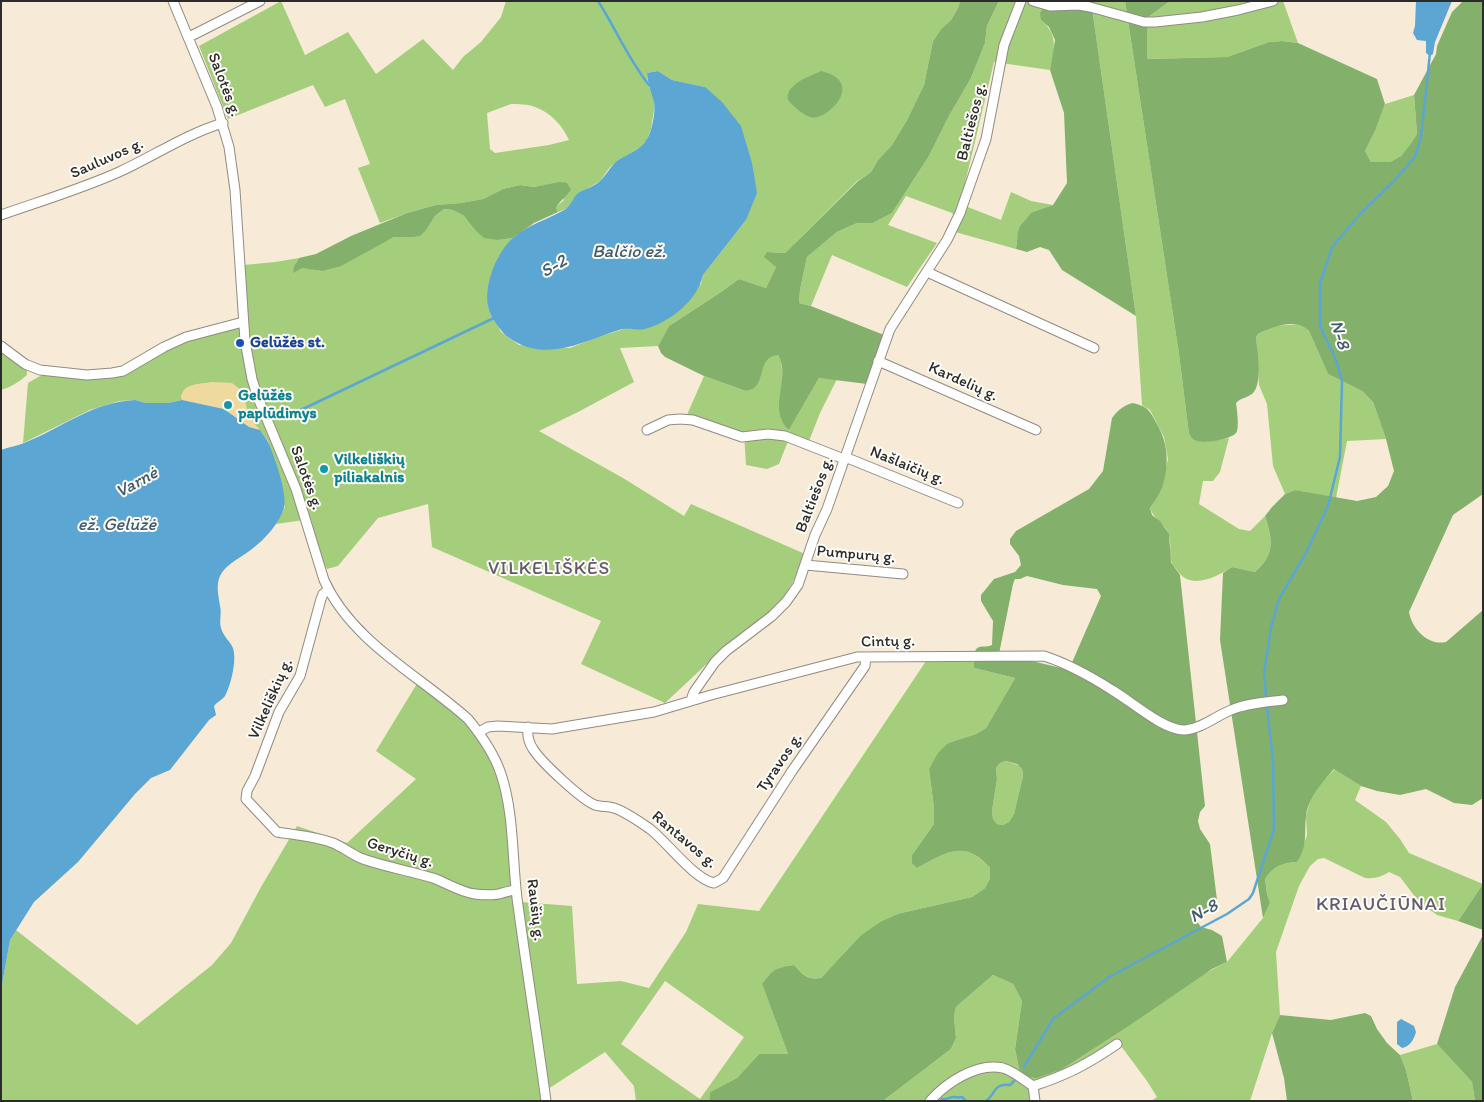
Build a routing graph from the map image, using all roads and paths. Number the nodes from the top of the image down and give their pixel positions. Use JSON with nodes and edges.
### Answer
{"nodes":[{"id":1,"x":173,"y":1,"type":"edge"},
{"id":2,"x":260,"y":1,"type":"edge"},
{"id":3,"x":1021,"y":1,"type":"edge"},
{"id":4,"x":1033,"y":1,"type":"edge"},
{"id":5,"x":1273,"y":1,"type":"edge"},
{"id":6,"x":189,"y":37,"type":"junction"},
{"id":7,"x":223,"y":123,"type":"junction"},
{"id":8,"x":1,"y":215,"type":"edge"},
{"id":9,"x":927,"y":272,"type":"junction"},
{"id":10,"x":243,"y":322,"type":"junction"},
{"id":11,"x":1,"y":346,"type":"edge"},
{"id":12,"x":1094,"y":348,"type":"dead end"},
{"id":13,"x":878,"y":361,"type":"junction"},
{"id":14,"x":647,"y":430,"type":"dead end"},
{"id":15,"x":1036,"y":430,"type":"dead end"},
{"id":16,"x":845,"y":458,"type":"junction"},
{"id":17,"x":958,"y":503,"type":"dead end"},
{"id":18,"x":806,"y":565,"type":"junction"},
{"id":19,"x":903,"y":574,"type":"dead end"},
{"id":20,"x":328,"y":590,"type":"junction"},
{"id":21,"x":866,"y":656,"type":"junction"},
{"id":22,"x":692,"y":700,"type":"junction"},
{"id":23,"x":1283,"y":700,"type":"dead end"},
{"id":24,"x":528,"y":728,"type":"junction"},
{"id":25,"x":479,"y":732,"type":"junction"},
{"id":26,"x":277,"y":832,"type":"joint"},
{"id":27,"x":714,"y":883,"type":"joint"},
{"id":28,"x":516,"y":890,"type":"junction"},
{"id":29,"x":1117,"y":1044,"type":"dead end"},
{"id":30,"x":1033,"y":1086,"type":"junction"},
{"id":31,"x":545,"y":1099,"type":"edge"},
{"id":32,"x":930,"y":1101,"type":"edge"},
{"id":33,"x":1035,"y":1101,"type":"edge"}],
"edges":[{"from":1,"to":6,"type":"street","name":"Salotės g."},
{"from":2,"to":6,"type":"street"},
{"from":3,"to":9,"type":"street","name":"Baltiešos g."},
{"from":4,"to":5,"type":"street"},
{"from":6,"to":7,"type":"street","name":"Salotės g."},
{"from":7,"to":8,"type":"street","name":"Sauluvos g."},
{"from":7,"to":10,"type":"street","name":"Salotės g."},
{"from":9,"to":12,"type":"street"},
{"from":9,"to":13,"type":"street","name":"Baltiešos g."},
{"from":10,"to":11,"type":"street"},
{"from":10,"to":20,"type":"street","name":"Salotės g."},
{"from":13,"to":15,"type":"street","name":"Kardelių g."},
{"from":13,"to":16,"type":"street","name":"Baltiešos g."},
{"from":14,"to":16,"type":"street","name":"Našlaičių g."},
{"from":16,"to":17,"type":"street","name":"Našlaičių g."},
{"from":16,"to":18,"type":"street","name":"Baltiešos g."},
{"from":18,"to":19,"type":"street","name":"Pumpurų g."},
{"from":18,"to":22,"type":"street","name":"Baltiešos g."},
{"from":20,"to":25,"type":"street","name":"Salotės g."},
{"from":20,"to":26,"type":"street","name":"Vilkeliškių g."},
{"from":21,"to":22,"type":"street","name":"Cintų g."},
{"from":21,"to":23,"type":"street","name":"Cintų g."},
{"from":21,"to":27,"type":"street","name":"Tyravos g."},
{"from":22,"to":24,"type":"street","name":"Cintų g."},
{"from":24,"to":25,"type":"street","name":"Cintų g."},
{"from":24,"to":27,"type":"street","name":"Rantavos g."},
{"from":25,"to":28,"type":"street","name":"Raušių g."},
{"from":26,"to":28,"type":"street","name":"Geryčių g."},
{"from":28,"to":31,"type":"street","name":"Raušių g."},
{"from":29,"to":30,"type":"street"},
{"from":30,"to":32,"type":"street"},
{"from":30,"to":33,"type":"street"}]}
